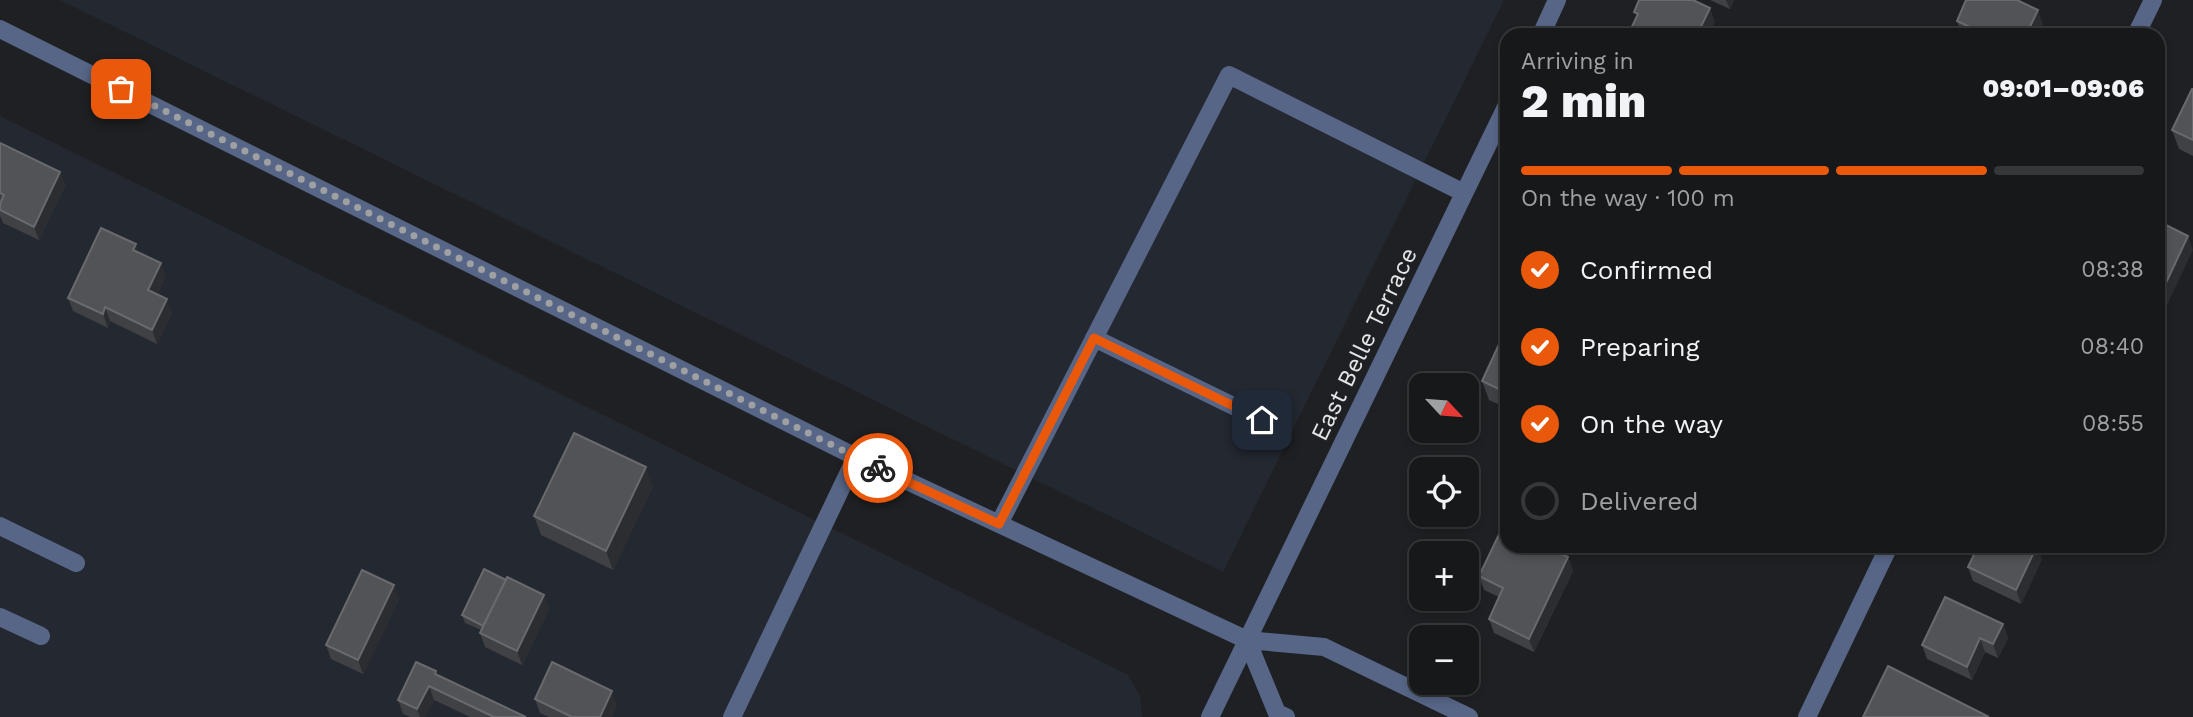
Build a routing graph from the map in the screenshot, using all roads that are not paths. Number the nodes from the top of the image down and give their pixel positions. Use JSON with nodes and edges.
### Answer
{"nodes":[{"id":1,"x":1558,"y":0,"type":"edge"},
{"id":2,"x":2153,"y":0,"type":"edge"},
{"id":3,"x":1544,"y":28,"type":"edge"},
{"id":4,"x":2139,"y":28,"type":"edge"},
{"id":5,"x":0,"y":29,"type":"edge"},
{"id":6,"x":1500,"y":119,"type":"edge"},
{"id":7,"x":1464,"y":193,"type":"junction"},
{"id":8,"x":1094,"y":338,"type":"junction"},
{"id":9,"x":1262,"y":420,"type":"dead end"},
{"id":10,"x":856,"y":457,"type":"junction"},
{"id":11,"x":999,"y":524,"type":"junction"},
{"id":12,"x":0,"y":526,"type":"edge"},
{"id":13,"x":1886,"y":553,"type":"edge"},
{"id":14,"x":76,"y":563,"type":"dead end"},
{"id":15,"x":0,"y":617,"type":"edge"},
{"id":16,"x":41,"y":636,"type":"dead end"},
{"id":17,"x":1247,"y":640,"type":"junction"},
{"id":18,"x":732,"y":717,"type":"edge"},
{"id":19,"x":1210,"y":717,"type":"edge"},
{"id":20,"x":1286,"y":717,"type":"edge"},
{"id":21,"x":1469,"y":717,"type":"edge"},
{"id":22,"x":1807,"y":717,"type":"edge"}],
"edges":[{"from":1,"to":3,"type":"street"},
{"from":2,"to":4,"type":"street"},
{"from":5,"to":10,"type":"street"},
{"from":6,"to":7,"type":"street","name":"East Belle Terrace"},
{"from":7,"to":8,"type":"street"},
{"from":7,"to":17,"type":"street","name":"East Belle Terrace"},
{"from":8,"to":9,"type":"street"},
{"from":8,"to":11,"type":"street"},
{"from":10,"to":11,"type":"street"},
{"from":10,"to":18,"type":"street"},
{"from":11,"to":17,"type":"street"},
{"from":12,"to":14,"type":"street"},
{"from":13,"to":22,"type":"street"},
{"from":15,"to":16,"type":"street"},
{"from":17,"to":19,"type":"street","name":"East Belle Terrace"},
{"from":17,"to":20,"type":"street"},
{"from":17,"to":21,"type":"street"}]}
